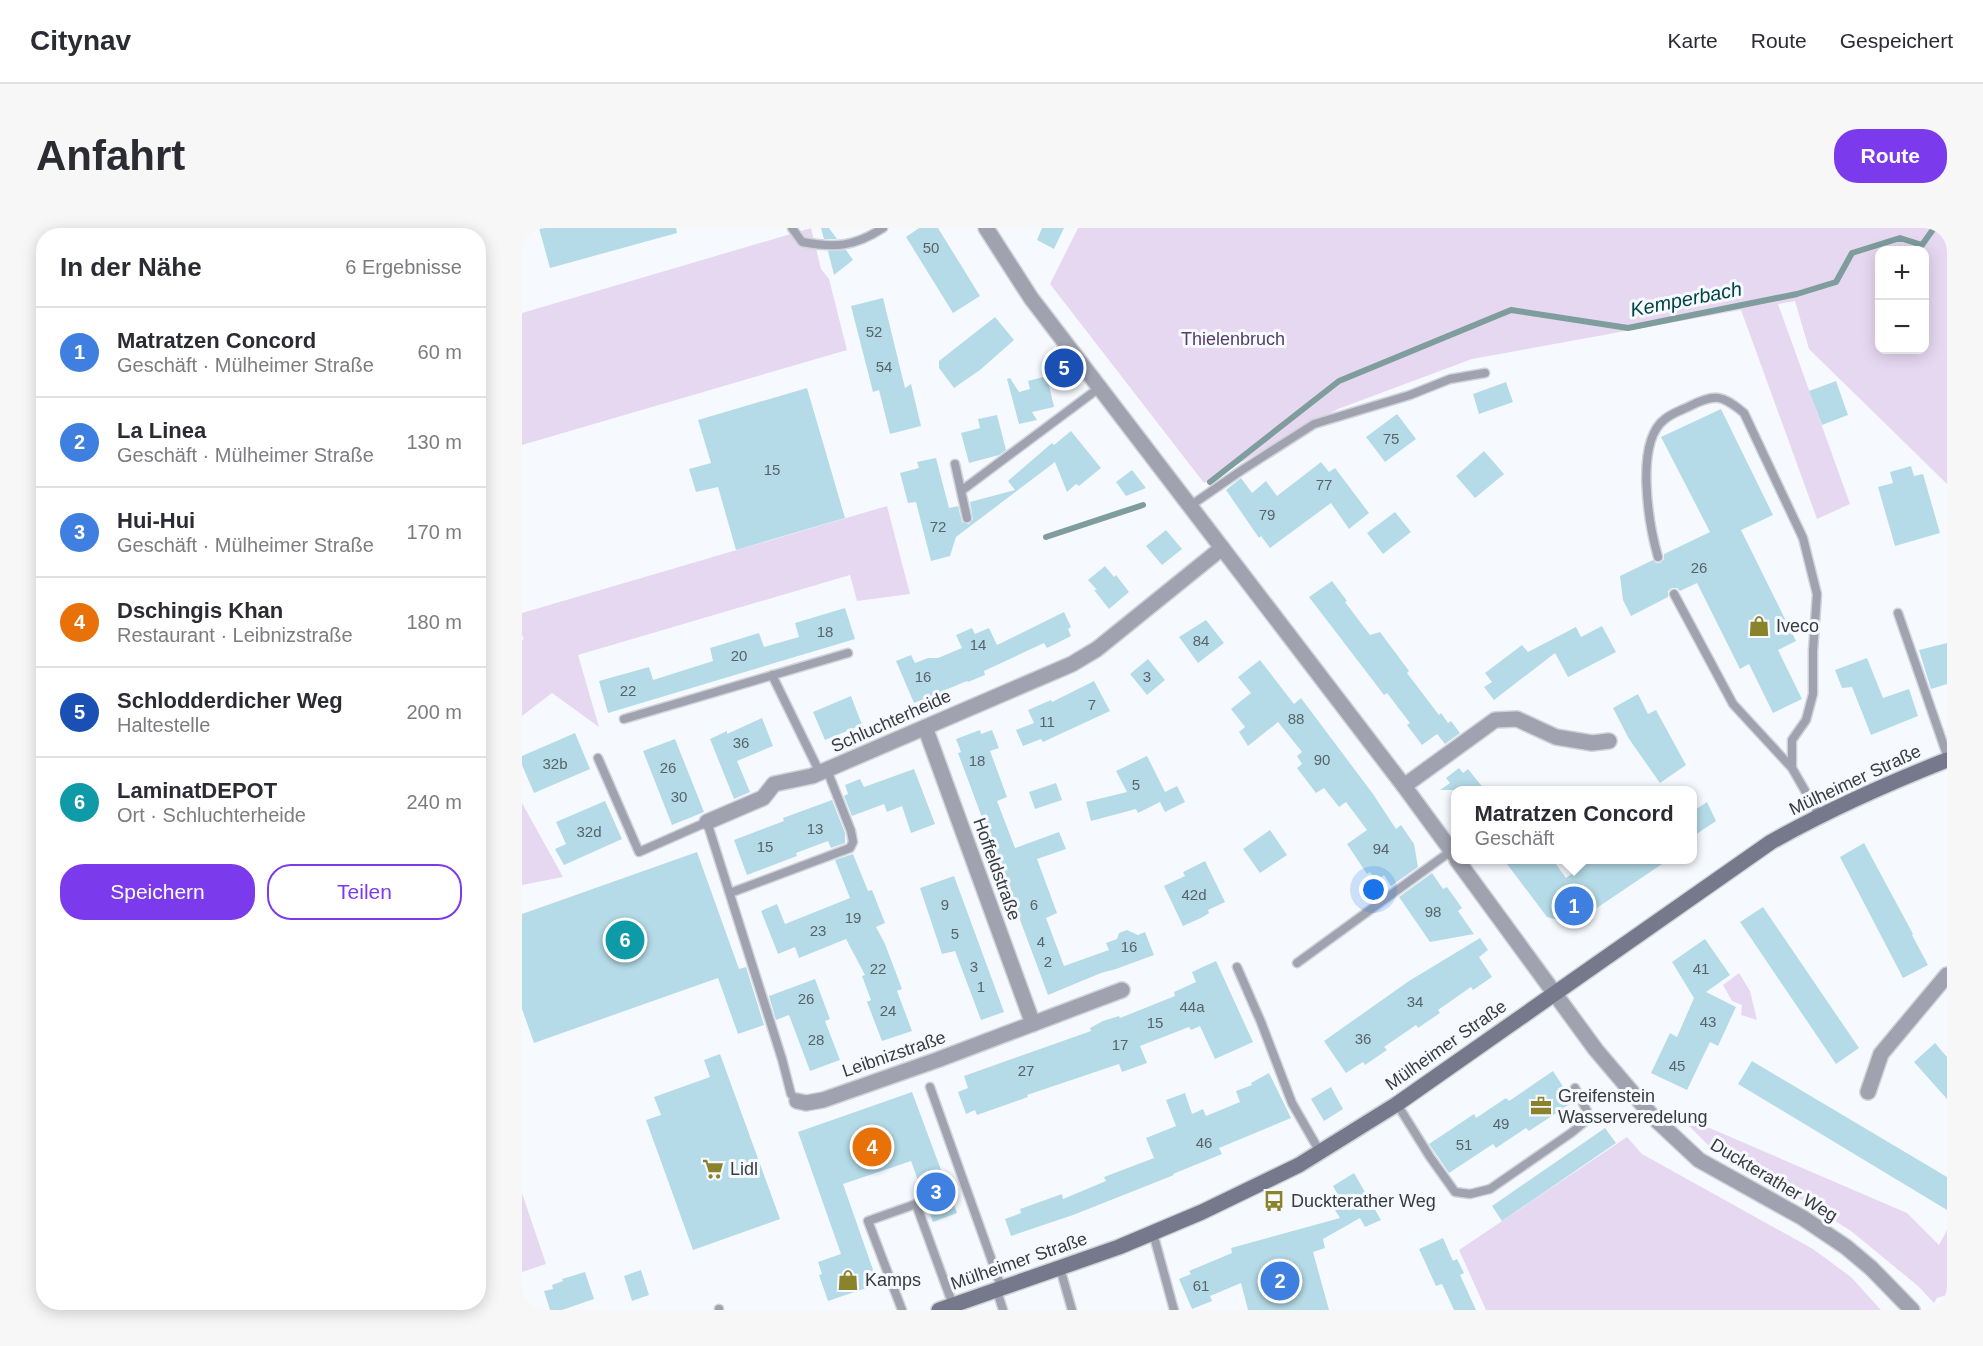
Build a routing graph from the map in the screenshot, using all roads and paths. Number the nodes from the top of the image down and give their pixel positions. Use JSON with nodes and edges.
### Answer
{"nodes":[{"id":1,"x":792,"y":228,"type":"edge"},
{"id":2,"x":883,"y":228,"type":"edge"},
{"id":3,"x":986,"y":228,"type":"edge"},
{"id":4,"x":1485,"y":373,"type":"dead end"},
{"id":5,"x":1099,"y":388,"type":"junction"},
{"id":6,"x":955,"y":464,"type":"dead end"},
{"id":7,"x":961,"y":491,"type":"junction"},
{"id":8,"x":1190,"y":506,"type":"junction"},
{"id":9,"x":967,"y":518,"type":"dead end"},
{"id":10,"x":1222,"y":548,"type":"junction"},
{"id":11,"x":1658,"y":557,"type":"dead end"},
{"id":12,"x":1674,"y":594,"type":"dead end"},
{"id":13,"x":1898,"y":613,"type":"dead end"},
{"id":14,"x":848,"y":653,"type":"dead end"},
{"id":15,"x":772,"y":675,"type":"junction"},
{"id":16,"x":624,"y":719,"type":"dead end"},
{"id":17,"x":925,"y":727,"type":"junction"},
{"id":18,"x":1609,"y":741,"type":"dead end"},
{"id":19,"x":1947,"y":755,"type":"edge"},
{"id":20,"x":597,"y":758,"type":"dead end"},
{"id":21,"x":1947,"y":760,"type":"edge"},
{"id":22,"x":1792,"y":768,"type":"junction"},
{"id":23,"x":823,"y":772,"type":"junction"},
{"id":24,"x":1404,"y":786,"type":"junction"},
{"id":25,"x":1820,"y":815,"type":"junction"},
{"id":26,"x":707,"y":822,"type":"junction"},
{"id":27,"x":1451,"y":851,"type":"edge"},
{"id":28,"x":1451,"y":859,"type":"edge"},
{"id":29,"x":1461,"y":864,"type":"edge"},
{"id":30,"x":730,"y":893,"type":"junction"},
{"id":31,"x":1297,"y":963,"type":"dead end"},
{"id":32,"x":1237,"y":967,"type":"dead end"},
{"id":33,"x":1947,"y":975,"type":"edge"},
{"id":34,"x":1122,"y":990,"type":"dead end"},
{"id":35,"x":1555,"y":993,"type":"junction"},
{"id":36,"x":1034,"y":1024,"type":"junction"},
{"id":37,"x":930,"y":1087,"type":"dead end"},
{"id":38,"x":1575,"y":1088,"type":"dead end"},
{"id":39,"x":1868,"y":1092,"type":"dead end"},
{"id":40,"x":797,"y":1101,"type":"joint"},
{"id":41,"x":1397,"y":1104,"type":"junction"},
{"id":42,"x":1320,"y":1152,"type":"junction"},
{"id":43,"x":1153,"y":1233,"type":"junction"},
{"id":44,"x":1060,"y":1268,"type":"junction"},
{"id":45,"x":1000,"y":1290,"type":"junction"},
{"id":46,"x":1909,"y":1307,"type":"edge"},
{"id":47,"x":949,"y":1308,"type":"edge"},
{"id":48,"x":902,"y":1310,"type":"edge"},
{"id":49,"x":1003,"y":1310,"type":"edge"},
{"id":50,"x":1072,"y":1310,"type":"edge"},
{"id":51,"x":1174,"y":1310,"type":"edge"}],
"edges":[{"from":1,"to":2,"type":"lane"},
{"from":3,"to":5,"type":"street","name":"Duckterather Weg"},
{"from":4,"to":8,"type":"lane"},
{"from":5,"to":7,"type":"lane"},
{"from":5,"to":8,"type":"street","name":"Duckterather Weg"},
{"from":6,"to":7,"type":"lane"},
{"from":7,"to":9,"type":"lane"},
{"from":8,"to":10,"type":"street","name":"Duckterather Weg"},
{"from":10,"to":17,"type":"street","name":"Schluchterheide"},
{"from":10,"to":24,"type":"street","name":"Duckterather Weg"},
{"from":11,"to":22,"type":"lane"},
{"from":12,"to":22,"type":"lane"},
{"from":13,"to":19,"type":"lane"},
{"from":14,"to":15,"type":"lane"},
{"from":15,"to":16,"type":"lane"},
{"from":15,"to":23,"type":"lane"},
{"from":17,"to":23,"type":"street","name":"Schluchterheide"},
{"from":17,"to":36,"type":"street","name":"Hoffeldstraße"},
{"from":18,"to":24,"type":"street"},
{"from":20,"to":26,"type":"lane"},
{"from":21,"to":25,"type":"main road","name":"Mülheimer Straße"},
{"from":22,"to":25,"type":"lane"},
{"from":23,"to":26,"type":"street","name":"Schluchterheide"},
{"from":23,"to":30,"type":"lane"},
{"from":24,"to":27,"type":"street","name":"Duckterather Weg"},
{"from":25,"to":35,"type":"main road","name":"Mülheimer Straße"},
{"from":26,"to":30,"type":"lane"},
{"from":28,"to":31,"type":"lane"},
{"from":29,"to":35,"type":"street","name":"Duckterather Weg"},
{"from":30,"to":40,"type":"lane","name":"Leibnizstraße"},
{"from":32,"to":42,"type":"lane"},
{"from":33,"to":39,"type":"street"},
{"from":34,"to":36,"type":"street","name":"Leibnizstraße"},
{"from":35,"to":41,"type":"main road","name":"Mülheimer Straße"},
{"from":35,"to":46,"type":"street","name":"Duckterather Weg"},
{"from":36,"to":40,"type":"street","name":"Leibnizstraße"},
{"from":37,"to":45,"type":"lane"},
{"from":38,"to":41,"type":"lane"},
{"from":41,"to":42,"type":"main road","name":"Mülheimer Straße"},
{"from":42,"to":43,"type":"main road","name":"Mülheimer Straße"},
{"from":43,"to":44,"type":"main road","name":"Mülheimer Straße"},
{"from":43,"to":51,"type":"lane"},
{"from":44,"to":45,"type":"main road","name":"Mülheimer Straße"},
{"from":44,"to":50,"type":"lane"},
{"from":45,"to":47,"type":"main road","name":"Mülheimer Straße"},
{"from":45,"to":49,"type":"lane"},
{"from":47,"to":48,"type":"lane"}]}
